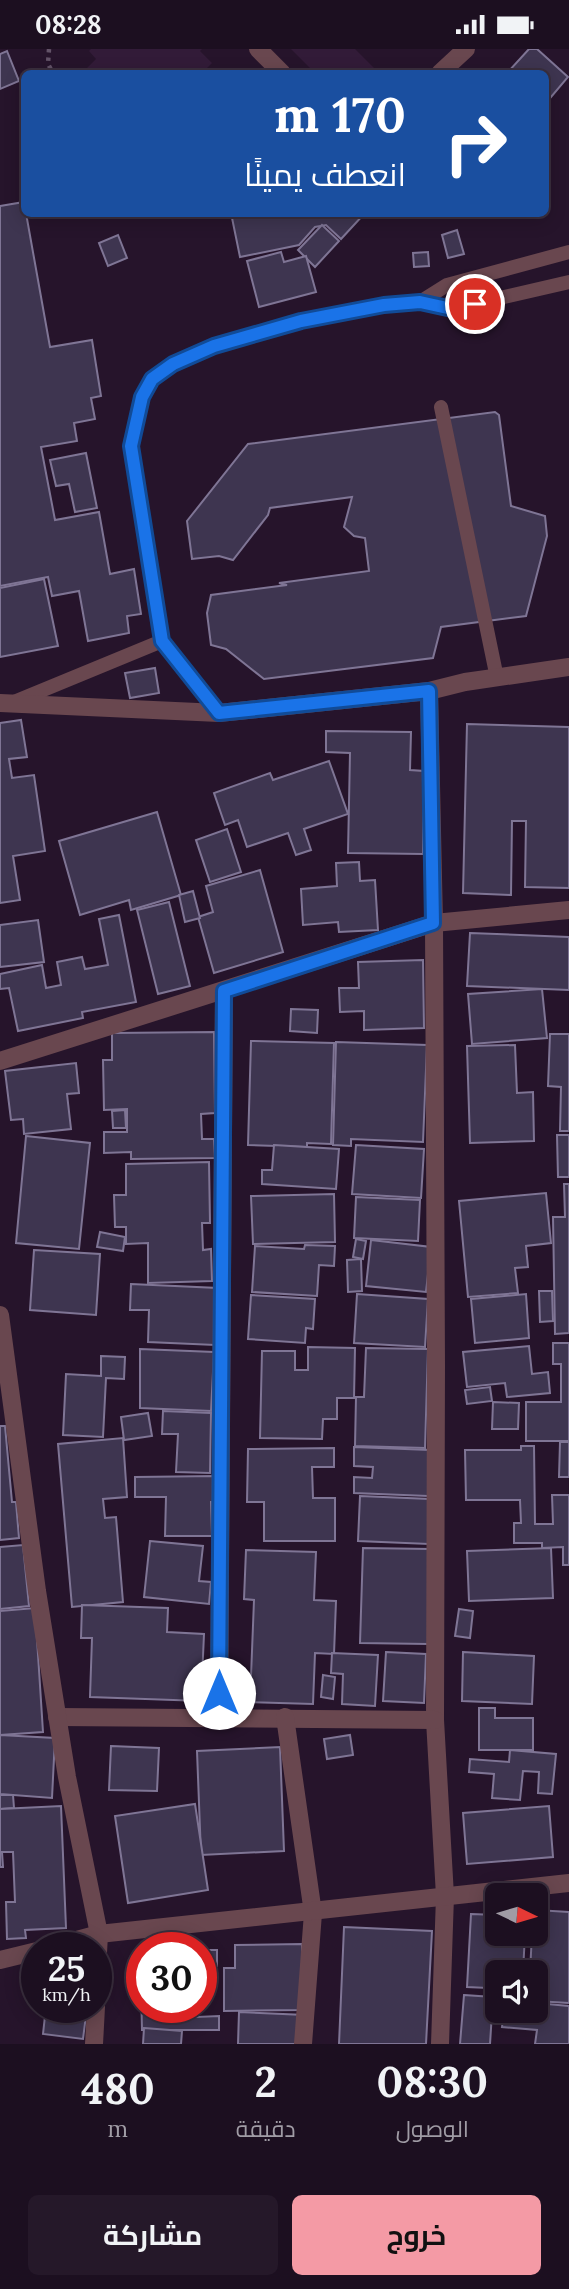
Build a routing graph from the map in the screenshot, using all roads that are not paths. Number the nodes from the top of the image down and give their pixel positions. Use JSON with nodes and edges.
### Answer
{"nodes":[{"id":1,"x":258,"y":49,"type":"edge"},
{"id":2,"x":466,"y":49,"type":"edge"},
{"id":3,"x":279,"y":70,"type":"edge"},
{"id":4,"x":443,"y":70,"type":"edge"},
{"id":5,"x":569,"y":252,"type":"edge"},
{"id":6,"x":569,"y":282,"type":"edge"},
{"id":7,"x":420,"y":302,"type":"junction"},
{"id":8,"x":441,"y":407,"type":"dead end"},
{"id":9,"x":162,"y":641,"type":"junction"},
{"id":10,"x":569,"y":667,"type":"edge"},
{"id":11,"x":496,"y":678,"type":"junction"},
{"id":12,"x":429,"y":691,"type":"junction"},
{"id":13,"x":6,"y":703,"type":"edge"},
{"id":14,"x":219,"y":713,"type":"junction"},
{"id":15,"x":569,"y":910,"type":"edge"},
{"id":16,"x":433,"y":923,"type":"junction"},
{"id":17,"x":224,"y":991,"type":"junction"},
{"id":18,"x":0,"y":1061,"type":"edge"},
{"id":19,"x":0,"y":1315,"type":"edge"},
{"id":20,"x":57,"y":1717,"type":"junction"},
{"id":21,"x":285,"y":1717,"type":"junction"},
{"id":22,"x":219,"y":1720,"type":"junction"},
{"id":23,"x":435,"y":1720,"type":"junction"},
{"id":24,"x":569,"y":1883,"type":"edge"},
{"id":25,"x":445,"y":1896,"type":"junction"},
{"id":26,"x":313,"y":1913,"type":"junction"},
{"id":27,"x":99,"y":1932,"type":"edge"},
{"id":28,"x":112,"y":1933,"type":"edge"},
{"id":29,"x":21,"y":1955,"type":"edge"},
{"id":30,"x":0,"y":1960,"type":"edge"},
{"id":31,"x":95,"y":2023,"type":"edge"},
{"id":32,"x":94,"y":2044,"type":"edge"},
{"id":33,"x":303,"y":2044,"type":"edge"},
{"id":34,"x":440,"y":2044,"type":"edge"}],
"edges":[{"from":1,"to":3,"type":"street"},
{"from":2,"to":4,"type":"street"},
{"from":5,"to":7,"type":"lane"},
{"from":6,"to":7,"type":"lane"},
{"from":7,"to":9,"type":"lane"},
{"from":8,"to":11,"type":"lane"},
{"from":9,"to":13,"type":"lane"},
{"from":9,"to":14,"type":"lane"},
{"from":10,"to":11,"type":"street"},
{"from":11,"to":12,"type":"street"},
{"from":12,"to":14,"type":"street"},
{"from":12,"to":16,"type":"street"},
{"from":13,"to":14,"type":"street"},
{"from":15,"to":16,"type":"street"},
{"from":16,"to":17,"type":"street"},
{"from":16,"to":23,"type":"street"},
{"from":17,"to":18,"type":"street"},
{"from":17,"to":22,"type":"street"},
{"from":19,"to":20,"type":"street"},
{"from":20,"to":22,"type":"street"},
{"from":20,"to":27,"type":"street"},
{"from":21,"to":22,"type":"street"},
{"from":21,"to":23,"type":"street"},
{"from":21,"to":26,"type":"street"},
{"from":23,"to":25,"type":"street"},
{"from":24,"to":25,"type":"street"},
{"from":25,"to":26,"type":"street"},
{"from":25,"to":34,"type":"street"},
{"from":26,"to":28,"type":"street"},
{"from":26,"to":33,"type":"street"},
{"from":29,"to":30,"type":"street"},
{"from":31,"to":32,"type":"street"}]}
